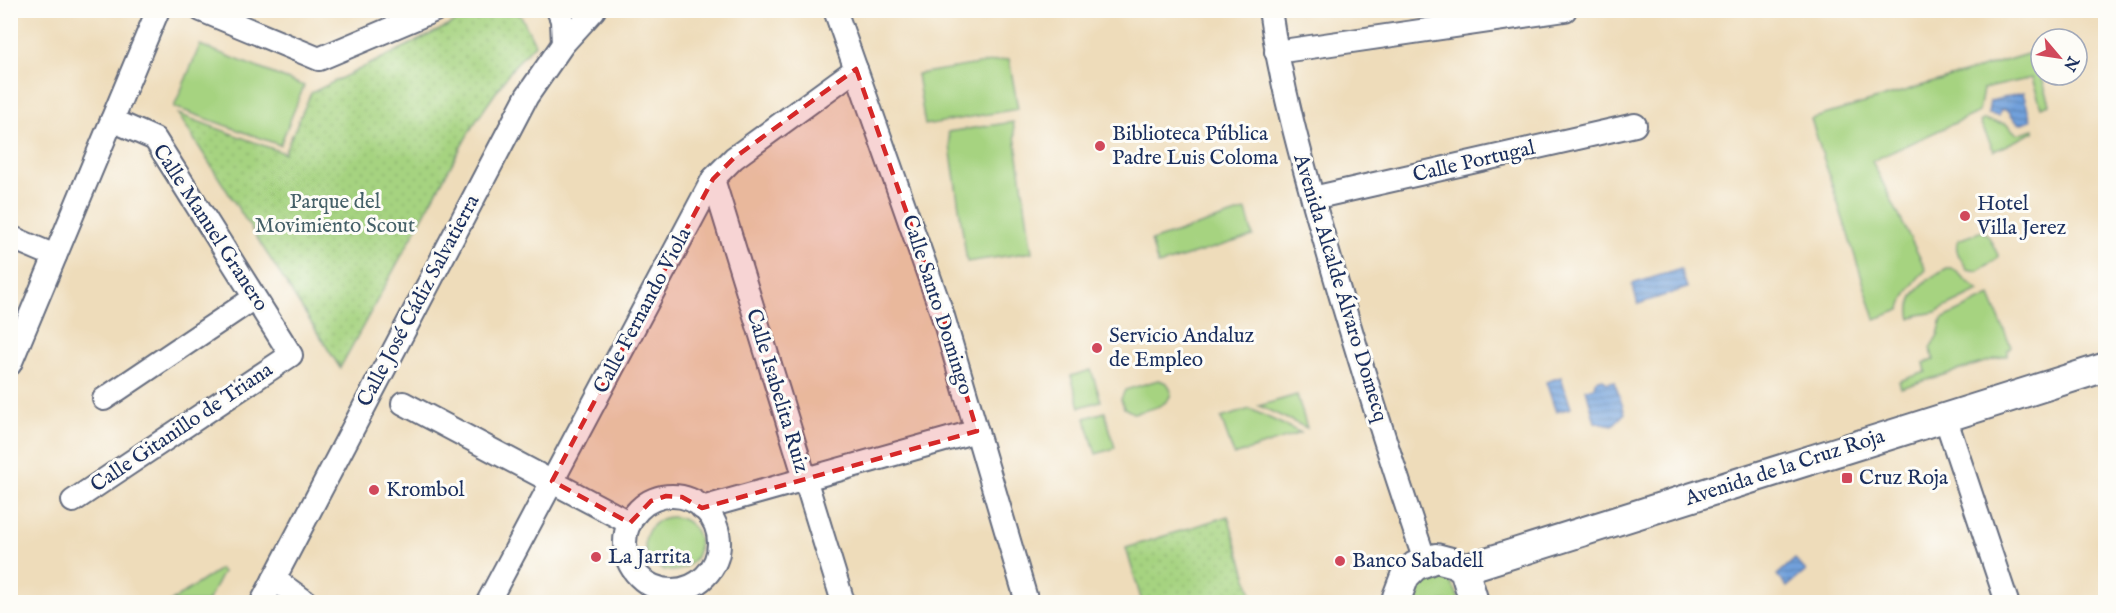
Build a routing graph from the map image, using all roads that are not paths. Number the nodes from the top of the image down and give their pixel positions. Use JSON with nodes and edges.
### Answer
{"nodes":[{"id":1,"x":158,"y":10,"type":"edge"},
{"id":2,"x":201,"y":10,"type":"edge"},
{"id":3,"x":435,"y":10,"type":"edge"},
{"id":4,"x":558,"y":10,"type":"edge"},
{"id":5,"x":594,"y":10,"type":"edge"},
{"id":6,"x":835,"y":10,"type":"edge"},
{"id":7,"x":1270,"y":10,"type":"edge"},
{"id":8,"x":1565,"y":10,"type":"edge"},
{"id":9,"x":563,"y":44,"type":"junction"},
{"id":10,"x":1276,"y":52,"type":"junction"},
{"id":11,"x":856,"y":69,"type":"junction"},
{"id":12,"x":112,"y":120,"type":"junction"},
{"id":13,"x":1635,"y":125,"type":"dead end"},
{"id":14,"x":713,"y":179,"type":"junction"},
{"id":15,"x":1313,"y":198,"type":"junction"},
{"id":16,"x":10,"y":237,"type":"edge"},
{"id":17,"x":55,"y":256,"type":"junction"},
{"id":18,"x":254,"y":298,"type":"junction"},
{"id":19,"x":291,"y":355,"type":"joint"},
{"id":20,"x":10,"y":364,"type":"edge"},
{"id":21,"x":2106,"y":367,"type":"edge"},
{"id":22,"x":104,"y":399,"type":"dead end"},
{"id":23,"x":403,"y":403,"type":"dead end"},
{"id":24,"x":1945,"y":417,"type":"junction"},
{"id":25,"x":977,"y":431,"type":"junction"},
{"id":26,"x":804,"y":478,"type":"junction"},
{"id":27,"x":552,"y":481,"type":"junction"},
{"id":28,"x":73,"y":501,"type":"dead end"},
{"id":29,"x":702,"y":508,"type":"junction"},
{"id":30,"x":630,"y":522,"type":"junction"},
{"id":31,"x":1425,"y":561,"type":"junction"},
{"id":32,"x":1464,"y":569,"type":"junction"},
{"id":33,"x":274,"y":579,"type":"junction"},
{"id":34,"x":666,"y":596,"type":"edge"},
{"id":35,"x":1392,"y":601,"type":"edge"},
{"id":36,"x":262,"y":603,"type":"edge"},
{"id":37,"x":306,"y":603,"type":"edge"},
{"id":38,"x":488,"y":603,"type":"edge"},
{"id":39,"x":843,"y":603,"type":"edge"},
{"id":40,"x":1027,"y":603,"type":"edge"},
{"id":41,"x":1474,"y":603,"type":"edge"},
{"id":42,"x":2007,"y":603,"type":"edge"}],
"edges":[{"from":1,"to":12,"type":"street"},
{"from":2,"to":3,"type":"street"},
{"from":4,"to":9,"type":"street"},
{"from":5,"to":9,"type":"street","name":"Calle José Cádiz Salvatierra"},
{"from":6,"to":11,"type":"street","name":"Calle Santo Domingo"},
{"from":7,"to":10,"type":"street","name":"Avenida Alcalde Álvaro Domecq"},
{"from":8,"to":10,"type":"street"},
{"from":9,"to":33,"type":"street","name":"Calle José Cádiz Salvatierra"},
{"from":10,"to":15,"type":"street","name":"Avenida Alcalde Álvaro Domecq"},
{"from":11,"to":14,"type":"street","name":"Calle Fernando Viola"},
{"from":11,"to":25,"type":"street","name":"Calle Santo Domingo"},
{"from":12,"to":17,"type":"street"},
{"from":12,"to":18,"type":"street","name":"Calle Manuel Granero"},
{"from":13,"to":15,"type":"street","name":"Calle Portugal"},
{"from":14,"to":26,"type":"street","name":"Calle Isabelita Ruiz"},
{"from":14,"to":27,"type":"street","name":"Calle Fernando Viola"},
{"from":15,"to":31,"type":"street","name":"Avenida Alcalde Álvaro Domecq"},
{"from":16,"to":17,"type":"street"},
{"from":17,"to":20,"type":"street"},
{"from":18,"to":19,"type":"street","name":"Calle Manuel Granero"},
{"from":18,"to":22,"type":"street"},
{"from":19,"to":28,"type":"street","name":"Calle Gitanillo de Triana"},
{"from":21,"to":24,"type":"main road","name":"Avenida de la Cruz Roja"},
{"from":23,"to":27,"type":"street"},
{"from":24,"to":32,"type":"main road","name":"Avenida de la Cruz Roja"},
{"from":24,"to":42,"type":"street"},
{"from":25,"to":26,"type":"street"},
{"from":25,"to":40,"type":"street","name":"Calle Santo Domingo"},
{"from":26,"to":29,"type":"street"},
{"from":26,"to":39,"type":"street","name":"Calle Isabelita Ruiz"},
{"from":27,"to":30,"type":"street"},
{"from":27,"to":38,"type":"street","name":"Calle Fernando Viola"},
{"from":29,"to":30,"type":"street"},
{"from":29,"to":34,"type":"street"},
{"from":30,"to":34,"type":"street"},
{"from":31,"to":32,"type":"main road"},
{"from":31,"to":35,"type":"main road"},
{"from":32,"to":41,"type":"main road"},
{"from":33,"to":36,"type":"street","name":"Calle José Cádiz Salvatierra"},
{"from":33,"to":37,"type":"street"}]}
